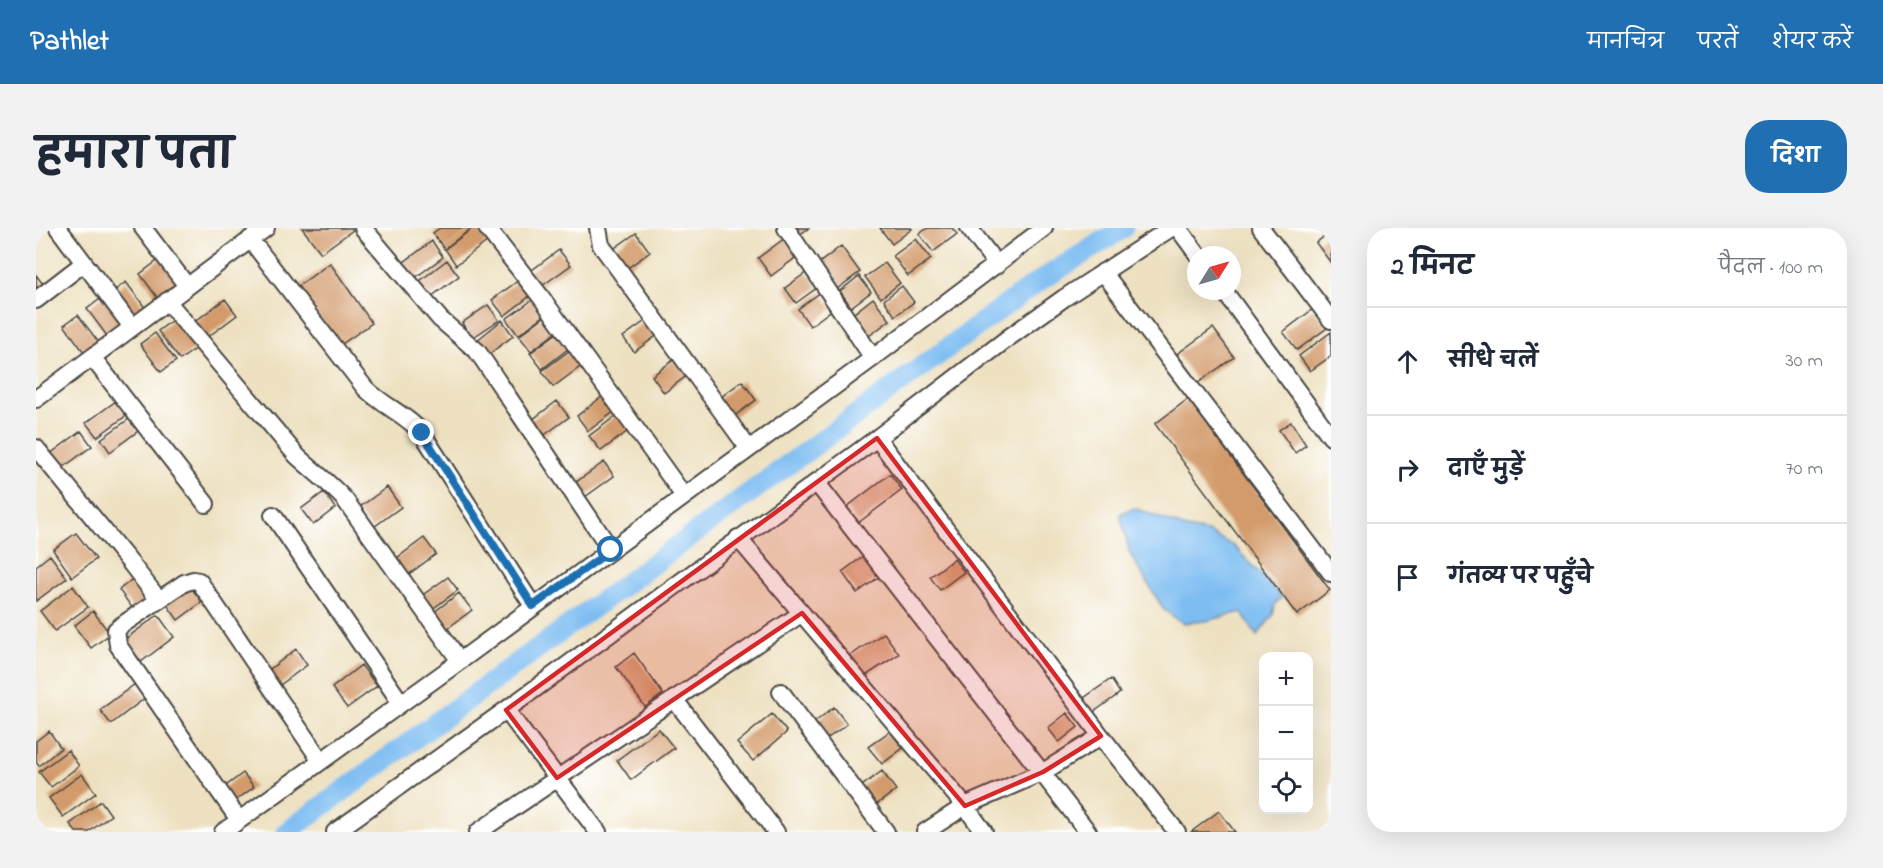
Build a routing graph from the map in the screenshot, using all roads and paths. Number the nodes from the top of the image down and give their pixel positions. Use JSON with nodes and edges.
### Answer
{"nodes":[{"id":1,"x":58,"y":228,"type":"edge"},
{"id":2,"x":143,"y":228,"type":"edge"},
{"id":3,"x":266,"y":228,"type":"edge"},
{"id":4,"x":363,"y":228,"type":"edge"},
{"id":5,"x":487,"y":228,"type":"edge"},
{"id":6,"x":598,"y":228,"type":"edge"},
{"id":7,"x":786,"y":228,"type":"edge"},
{"id":8,"x":969,"y":228,"type":"edge"},
{"id":9,"x":1044,"y":228,"type":"edge"},
{"id":10,"x":1171,"y":228,"type":"edge"},
{"id":11,"x":1178,"y":228,"type":"edge"},
{"id":12,"x":1261,"y":228,"type":"edge"},
{"id":13,"x":250,"y":239,"type":"junction"},
{"id":14,"x":1191,"y":246,"type":"edge"},
{"id":15,"x":84,"y":263,"type":"junction"},
{"id":16,"x":997,"y":265,"type":"junction"},
{"id":17,"x":1103,"y":272,"type":"junction"},
{"id":18,"x":187,"y":286,"type":"junction"},
{"id":19,"x":36,"y":300,"type":"edge"},
{"id":20,"x":1231,"y":300,"type":"edge"},
{"id":21,"x":166,"y":301,"type":"junction"},
{"id":22,"x":1331,"y":320,"type":"edge"},
{"id":23,"x":132,"y":327,"type":"junction"},
{"id":24,"x":92,"y":357,"type":"junction"},
{"id":25,"x":873,"y":358,"type":"junction"},
{"id":26,"x":36,"y":399,"type":"edge"},
{"id":27,"x":1331,"y":437,"type":"edge"},
{"id":28,"x":877,"y":438,"type":"junction"},
{"id":29,"x":36,"y":448,"type":"edge"},
{"id":30,"x":749,"y":449,"type":"junction"},
{"id":31,"x":816,"y":482,"type":"junction"},
{"id":32,"x":684,"y":496,"type":"junction"},
{"id":33,"x":206,"y":504,"type":"dead end"},
{"id":34,"x":273,"y":515,"type":"dead end"},
{"id":35,"x":738,"y":538,"type":"junction"},
{"id":36,"x":611,"y":550,"type":"junction"},
{"id":37,"x":1331,"y":573,"type":"edge"},
{"id":38,"x":159,"y":600,"type":"junction"},
{"id":39,"x":533,"y":606,"type":"junction"},
{"id":40,"x":802,"y":613,"type":"junction"},
{"id":41,"x":460,"y":662,"type":"junction"},
{"id":42,"x":781,"y":692,"type":"dead end"},
{"id":43,"x":674,"y":699,"type":"junction"},
{"id":44,"x":401,"y":703,"type":"junction"},
{"id":45,"x":506,"y":710,"type":"junction"},
{"id":46,"x":1101,"y":736,"type":"junction"},
{"id":47,"x":321,"y":761,"type":"junction"},
{"id":48,"x":1043,"y":772,"type":"junction"},
{"id":49,"x":557,"y":778,"type":"junction"},
{"id":50,"x":965,"y":806,"type":"junction"},
{"id":51,"x":239,"y":820,"type":"junction"},
{"id":52,"x":223,"y":832,"type":"edge"},
{"id":53,"x":335,"y":832,"type":"edge"},
{"id":54,"x":478,"y":832,"type":"edge"},
{"id":55,"x":598,"y":832,"type":"edge"},
{"id":56,"x":776,"y":832,"type":"edge"},
{"id":57,"x":886,"y":832,"type":"edge"},
{"id":58,"x":925,"y":832,"type":"edge"},
{"id":59,"x":984,"y":832,"type":"edge"},
{"id":60,"x":1088,"y":832,"type":"edge"},
{"id":61,"x":1177,"y":832,"type":"edge"}],
"edges":[{"from":1,"to":15,"type":"street"},
{"from":2,"to":18,"type":"street"},
{"from":3,"to":13,"type":"street"},
{"from":4,"to":36,"type":"street"},
{"from":5,"to":32,"type":"street"},
{"from":6,"to":30,"type":"street"},
{"from":7,"to":25,"type":"street"},
{"from":8,"to":16,"type":"street"},
{"from":9,"to":16,"type":"street"},
{"from":10,"to":17,"type":"street"},
{"from":11,"to":14,"type":"street"},
{"from":12,"to":22,"type":"street"},
{"from":13,"to":18,"type":"street"},
{"from":13,"to":39,"type":"street"},
{"from":15,"to":19,"type":"street"},
{"from":15,"to":23,"type":"street"},
{"from":16,"to":25,"type":"street"},
{"from":17,"to":28,"type":"street"},
{"from":17,"to":37,"type":"street"},
{"from":18,"to":21,"type":"street"},
{"from":20,"to":27,"type":"street"},
{"from":21,"to":23,"type":"street"},
{"from":21,"to":41,"type":"street"},
{"from":23,"to":24,"type":"street"},
{"from":24,"to":26,"type":"street"},
{"from":24,"to":33,"type":"street"},
{"from":25,"to":30,"type":"street"},
{"from":28,"to":31,"type":"street"},
{"from":28,"to":46,"type":"street"},
{"from":29,"to":38,"type":"street"},
{"from":30,"to":32,"type":"street"},
{"from":31,"to":35,"type":"street"},
{"from":31,"to":48,"type":"street"},
{"from":32,"to":36,"type":"street"},
{"from":34,"to":44,"type":"street"},
{"from":35,"to":40,"type":"street"},
{"from":35,"to":45,"type":"street"},
{"from":36,"to":39,"type":"street"},
{"from":38,"to":47,"type":"street"},
{"from":38,"to":51,"type":"street"},
{"from":39,"to":41,"type":"street"},
{"from":40,"to":43,"type":"street"},
{"from":40,"to":50,"type":"street"},
{"from":41,"to":44,"type":"street"},
{"from":42,"to":57,"type":"street"},
{"from":43,"to":49,"type":"street"},
{"from":43,"to":56,"type":"street"},
{"from":44,"to":47,"type":"street"},
{"from":45,"to":49,"type":"street"},
{"from":45,"to":53,"type":"street"},
{"from":46,"to":48,"type":"street"},
{"from":46,"to":61,"type":"street"},
{"from":47,"to":51,"type":"street"},
{"from":48,"to":50,"type":"street"},
{"from":48,"to":60,"type":"street"},
{"from":49,"to":54,"type":"street"},
{"from":49,"to":55,"type":"street"},
{"from":50,"to":58,"type":"street"},
{"from":50,"to":59,"type":"street"},
{"from":51,"to":52,"type":"street"}]}
